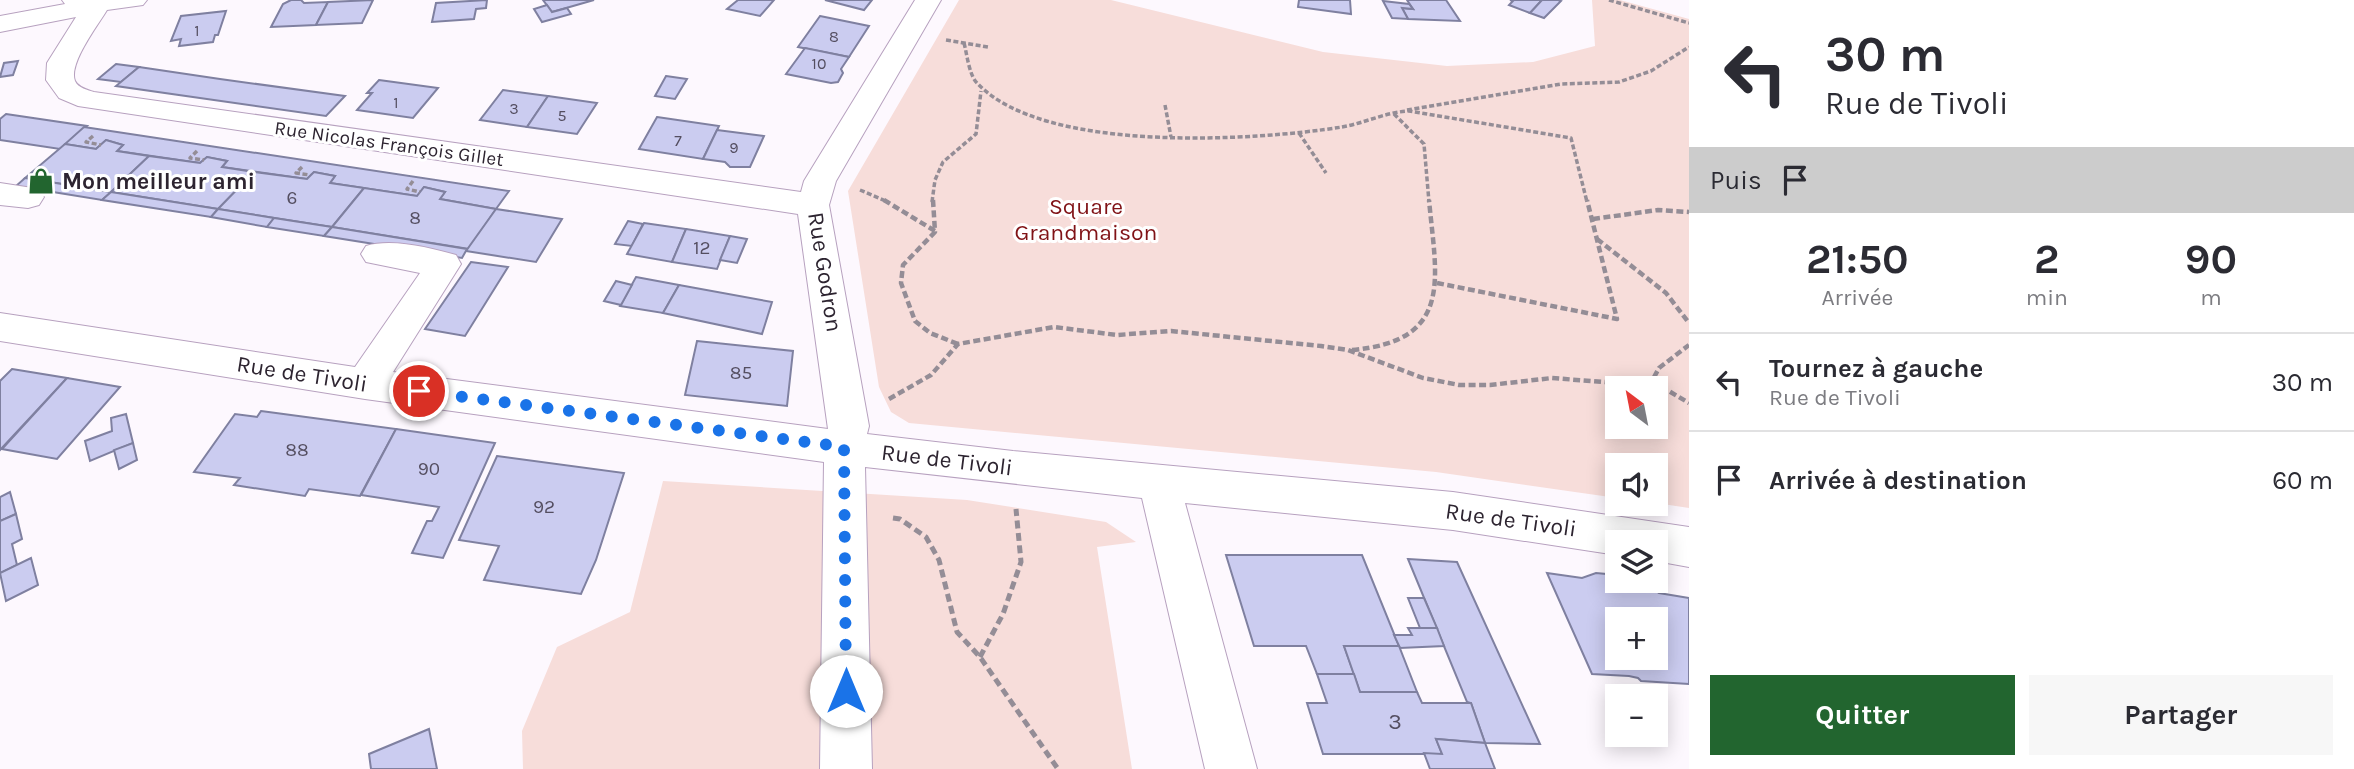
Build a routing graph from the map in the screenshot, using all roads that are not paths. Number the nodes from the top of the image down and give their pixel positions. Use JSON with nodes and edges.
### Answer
{"nodes":[{"id":1,"x":65,"y":0,"type":"edge"},
{"id":2,"x":134,"y":0,"type":"edge"},
{"id":3,"x":928,"y":0,"type":"edge"},
{"id":4,"x":87,"y":1,"type":"edge"},
{"id":5,"x":0,"y":6,"type":"edge"},
{"id":6,"x":0,"y":24,"type":"edge"},
{"id":7,"x":816,"y":193,"type":"junction"},
{"id":8,"x":378,"y":254,"type":"dead end"},
{"id":9,"x":0,"y":327,"type":"edge"},
{"id":10,"x":365,"y":384,"type":"junction"},
{"id":11,"x":844,"y":447,"type":"junction"},
{"id":12,"x":1159,"y":482,"type":"junction"},
{"id":13,"x":1689,"y":547,"type":"edge"},
{"id":14,"x":846,"y":769,"type":"edge"},
{"id":15,"x":1231,"y":769,"type":"edge"}],
"edges":[{"from":1,"to":5,"type":"street"},
{"from":2,"to":4,"type":"street"},
{"from":3,"to":7,"type":"street","name":"Rue Godron"},
{"from":4,"to":6,"type":"street"},
{"from":4,"to":7,"type":"street","name":"Rue Nicolas François Gillet"},
{"from":7,"to":11,"type":"street","name":"Rue Godron"},
{"from":8,"to":10,"type":"street"},
{"from":9,"to":10,"type":"street","name":"Rue de Tivoli"},
{"from":10,"to":11,"type":"street","name":"Rue de Tivoli"},
{"from":11,"to":12,"type":"street","name":"Rue de Tivoli"},
{"from":11,"to":14,"type":"street","name":"Rue Godron"},
{"from":12,"to":13,"type":"street","name":"Rue de Tivoli"},
{"from":12,"to":15,"type":"street"}]}
